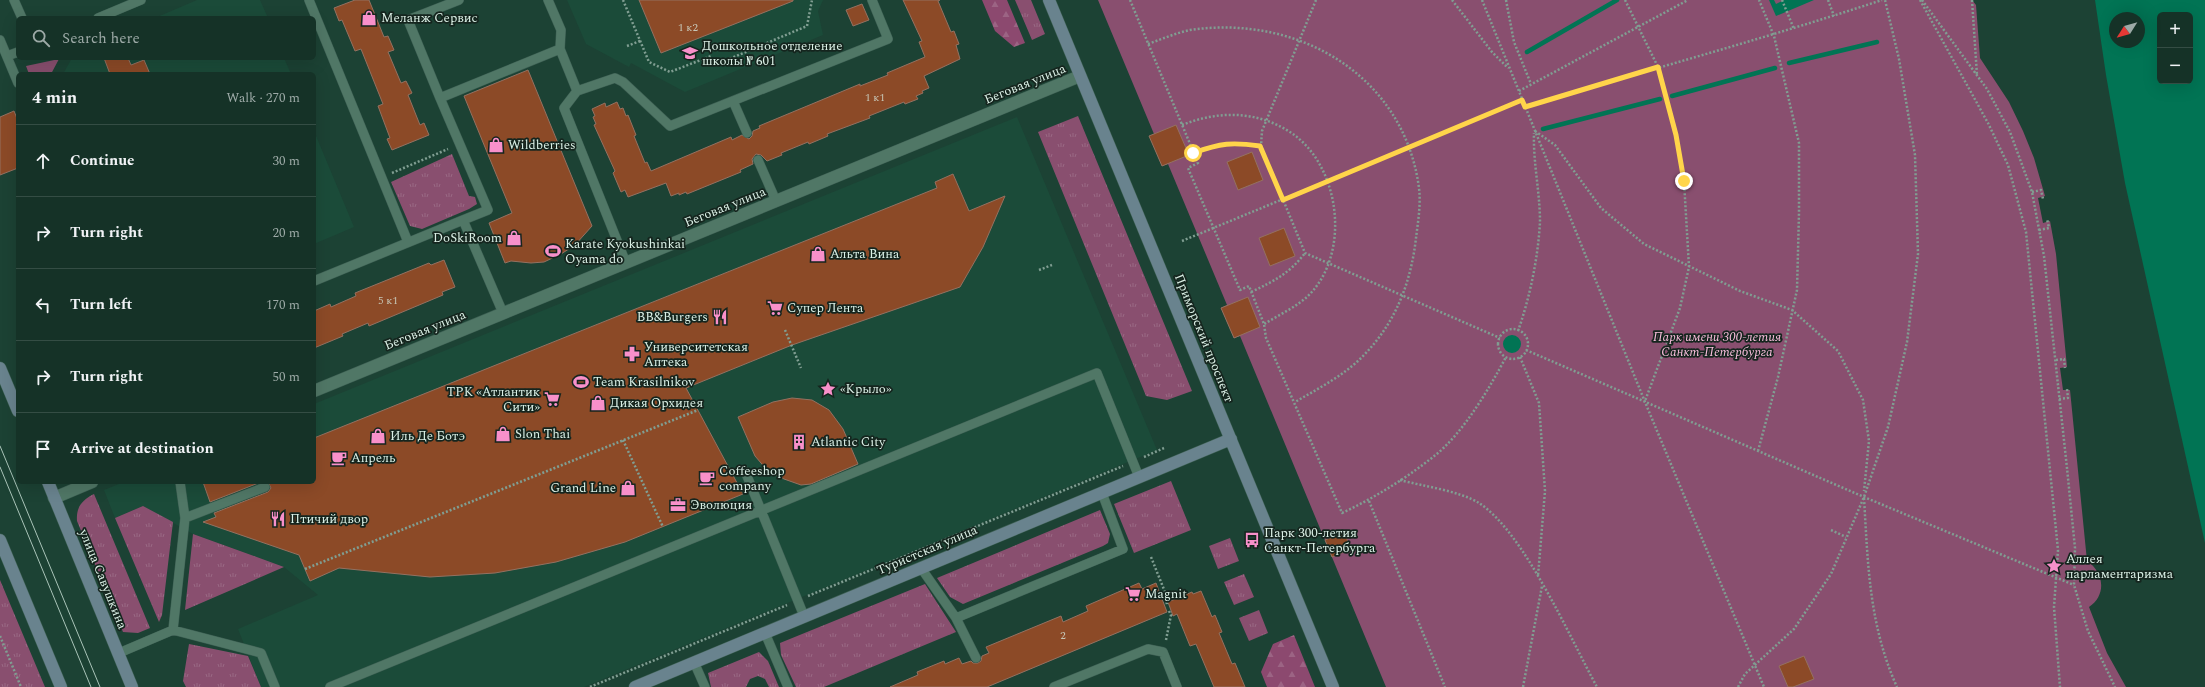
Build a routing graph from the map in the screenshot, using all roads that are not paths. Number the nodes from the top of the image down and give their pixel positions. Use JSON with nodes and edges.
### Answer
{"nodes":[{"id":1,"x":14,"y":0,"type":"edge"},
{"id":2,"x":141,"y":0,"type":"edge"},
{"id":3,"x":309,"y":0,"type":"edge"},
{"id":4,"x":459,"y":0,"type":"edge"},
{"id":5,"x":548,"y":0,"type":"edge"},
{"id":6,"x":872,"y":0,"type":"edge"},
{"id":7,"x":1049,"y":0,"type":"edge"},
{"id":8,"x":21,"y":16,"type":"edge"},
{"id":9,"x":103,"y":16,"type":"edge"},
{"id":10,"x":315,"y":16,"type":"edge"},
{"id":11,"x":316,"y":17,"type":"edge"},
{"id":12,"x":0,"y":40,"type":"edge"},
{"id":13,"x":560,"y":49,"type":"junction"},
{"id":14,"x":16,"y":53,"type":"edge"},
{"id":15,"x":7,"y":56,"type":"junction"},
{"id":16,"x":1080,"y":76,"type":"junction"},
{"id":17,"x":16,"y":78,"type":"edge"},
{"id":18,"x":577,"y":91,"type":"junction"},
{"id":19,"x":440,"y":98,"type":"junction"},
{"id":20,"x":733,"y":101,"type":"junction"},
{"id":21,"x":746,"y":134,"type":"dead end"},
{"id":22,"x":758,"y":160,"type":"dead end"},
{"id":23,"x":776,"y":201,"type":"junction"},
{"id":24,"x":463,"y":220,"type":"junction"},
{"id":25,"x":408,"y":242,"type":"junction"},
{"id":26,"x":626,"y":262,"type":"junction"},
{"id":27,"x":316,"y":280,"type":"edge"},
{"id":28,"x":503,"y":313,"type":"junction"},
{"id":29,"x":0,"y":368,"type":"edge"},
{"id":30,"x":316,"y":390,"type":"edge"},
{"id":31,"x":16,"y":406,"type":"edge"},
{"id":32,"x":1231,"y":439,"type":"junction"},
{"id":33,"x":745,"y":471,"type":"dead end"},
{"id":34,"x":1140,"y":477,"type":"junction"},
{"id":35,"x":49,"y":484,"type":"edge"},
{"id":36,"x":87,"y":484,"type":"edge"},
{"id":37,"x":180,"y":484,"type":"edge"},
{"id":38,"x":265,"y":487,"type":"dead end"},
{"id":39,"x":1102,"y":493,"type":"junction"},
{"id":40,"x":54,"y":498,"type":"junction"},
{"id":41,"x":762,"y":511,"type":"junction"},
{"id":42,"x":185,"y":518,"type":"junction"},
{"id":43,"x":0,"y":540,"type":"edge"},
{"id":44,"x":921,"y":568,"type":"junction"},
{"id":45,"x":804,"y":616,"type":"junction"},
{"id":46,"x":956,"y":618,"type":"junction"},
{"id":47,"x":173,"y":630,"type":"junction"},
{"id":48,"x":765,"y":633,"type":"junction"},
{"id":49,"x":119,"y":654,"type":"junction"},
{"id":50,"x":976,"y":658,"type":"dead end"},
{"id":51,"x":694,"y":662,"type":"junction"},
{"id":52,"x":650,"y":684,"type":"edge"},
{"id":53,"x":61,"y":687,"type":"edge"},
{"id":54,"x":132,"y":687,"type":"edge"},
{"id":55,"x":275,"y":687,"type":"edge"},
{"id":56,"x":330,"y":687,"type":"edge"},
{"id":57,"x":635,"y":687,"type":"edge"},
{"id":58,"x":705,"y":687,"type":"edge"},
{"id":59,"x":788,"y":687,"type":"edge"},
{"id":60,"x":1054,"y":687,"type":"edge"},
{"id":61,"x":1177,"y":687,"type":"edge"},
{"id":62,"x":1333,"y":687,"type":"edge"}],
"edges":[{"from":1,"to":8,"type":"lane"},
{"from":2,"to":9,"type":"lane"},
{"from":3,"to":10,"type":"lane"},
{"from":4,"to":19,"type":"lane"},
{"from":5,"to":13,"type":"lane"},
{"from":6,"to":20,"type":"lane"},
{"from":7,"to":16,"type":"street","name":"Приморский проспект"},
{"from":11,"to":25,"type":"lane"},
{"from":12,"to":15,"type":"lane"},
{"from":13,"to":18,"type":"lane"},
{"from":13,"to":19,"type":"lane"},
{"from":14,"to":15,"type":"lane"},
{"from":15,"to":17,"type":"lane"},
{"from":16,"to":23,"type":"street","name":"Беговая улица"},
{"from":16,"to":32,"type":"street","name":"Приморский проспект"},
{"from":18,"to":20,"type":"lane"},
{"from":18,"to":26,"type":"lane"},
{"from":19,"to":24,"type":"lane"},
{"from":20,"to":21,"type":"lane"},
{"from":22,"to":23,"type":"lane"},
{"from":23,"to":26,"type":"street","name":"Беговая улица"},
{"from":24,"to":25,"type":"lane"},
{"from":24,"to":28,"type":"lane"},
{"from":25,"to":27,"type":"lane"},
{"from":26,"to":28,"type":"street","name":"Беговая улица"},
{"from":28,"to":30,"type":"street","name":"Беговая улица"},
{"from":29,"to":31,"type":"street"},
{"from":32,"to":34,"type":"street","name":"Туристская улица"},
{"from":32,"to":62,"type":"street","name":"Приморский проспект"},
{"from":33,"to":41,"type":"lane"},
{"from":34,"to":39,"type":"street","name":"Туристская улица"},
{"from":34,"to":41,"type":"lane"},
{"from":35,"to":40,"type":"street","name":"улица Савушкина"},
{"from":36,"to":40,"type":"street"},
{"from":37,"to":42,"type":"lane"},
{"from":38,"to":42,"type":"lane"},
{"from":39,"to":44,"type":"street","name":"Туристская улица"},
{"from":39,"to":46,"type":"lane"},
{"from":40,"to":49,"type":"street","name":"улица Савушкина"},
{"from":41,"to":45,"type":"lane"},
{"from":41,"to":56,"type":"lane"},
{"from":42,"to":47,"type":"lane"},
{"from":43,"to":53,"type":"street"},
{"from":44,"to":45,"type":"street","name":"Туристская улица"},
{"from":44,"to":46,"type":"lane"},
{"from":45,"to":48,"type":"street","name":"Туристская улица"},
{"from":46,"to":50,"type":"lane"},
{"from":47,"to":49,"type":"lane"},
{"from":47,"to":55,"type":"lane"},
{"from":48,"to":51,"type":"street","name":"Туристская улица"},
{"from":48,"to":59,"type":"lane"},
{"from":49,"to":54,"type":"street","name":"улица Савушкина"},
{"from":51,"to":52,"type":"street","name":"Туристская улица"},
{"from":51,"to":58,"type":"lane"},
{"from":52,"to":57,"type":"street","name":"Туристская улица"},
{"from":60,"to":61,"type":"lane"}]}
